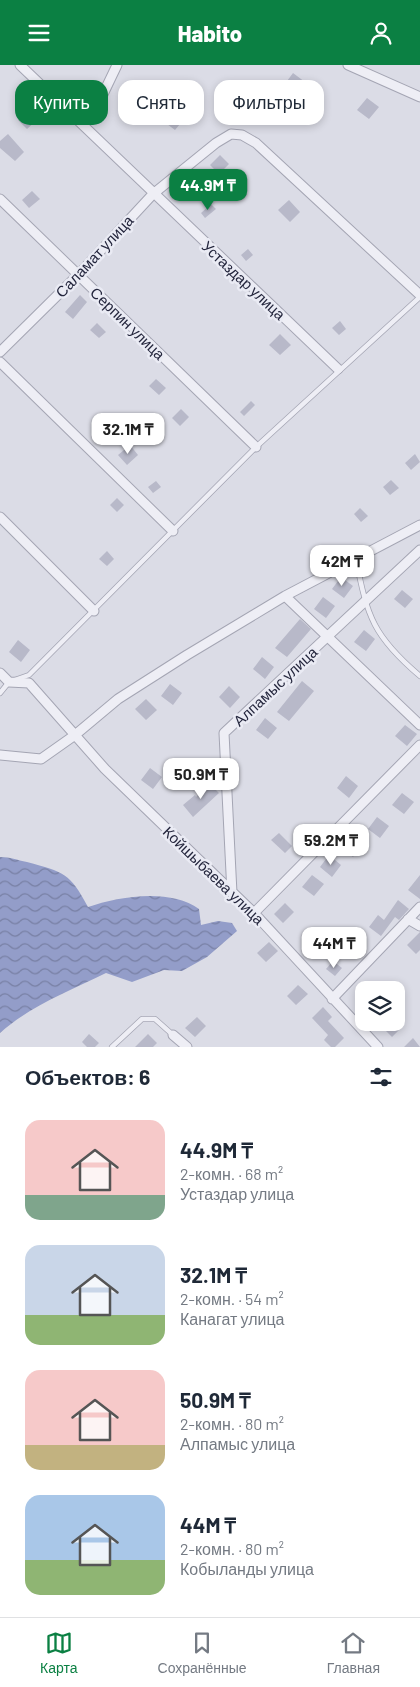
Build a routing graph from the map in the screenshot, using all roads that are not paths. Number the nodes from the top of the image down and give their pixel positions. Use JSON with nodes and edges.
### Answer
{"nodes":[{"id":1,"x":20,"y":65,"type":"edge"},
{"id":2,"x":116,"y":65,"type":"edge"},
{"id":3,"x":348,"y":65,"type":"edge"},
{"id":4,"x":36,"y":80,"type":"edge"},
{"id":5,"x":108,"y":82,"type":"edge"},
{"id":6,"x":420,"y":97,"type":"edge"},
{"id":7,"x":85,"y":125,"type":"edge"},
{"id":8,"x":153,"y":194,"type":"junction"},
{"id":9,"x":0,"y":199,"type":"edge"},
{"id":10,"x":79,"y":274,"type":"junction"},
{"id":11,"x":420,"y":296,"type":"edge"},
{"id":12,"x":0,"y":352,"type":"edge"},
{"id":13,"x":0,"y":362,"type":"edge"},
{"id":14,"x":338,"y":369,"type":"junction"},
{"id":15,"x":256,"y":447,"type":"junction"},
{"id":16,"x":0,"y":517,"type":"edge"},
{"id":17,"x":420,"y":525,"type":"edge"},
{"id":18,"x":173,"y":531,"type":"junction"},
{"id":19,"x":420,"y":550,"type":"edge"},
{"id":20,"x":355,"y":558,"type":"junction"},
{"id":21,"x":285,"y":596,"type":"junction"},
{"id":22,"x":364,"y":602,"type":"junction"},
{"id":23,"x":94,"y":611,"type":"junction"},
{"id":24,"x":326,"y":637,"type":"junction"},
{"id":25,"x":0,"y":673,"type":"edge"},
{"id":26,"x":420,"y":676,"type":"edge"},
{"id":27,"x":5,"y":682,"type":"edge"},
{"id":28,"x":0,"y":693,"type":"edge"},
{"id":29,"x":420,"y":725,"type":"edge"},
{"id":30,"x":75,"y":735,"type":"junction"},
{"id":31,"x":420,"y":745,"type":"edge"},
{"id":32,"x":0,"y":755,"type":"edge"},
{"id":33,"x":232,"y":893,"type":"junction"},
{"id":34,"x":420,"y":907,"type":"edge"},
{"id":35,"x":254,"y":913,"type":"junction"},
{"id":36,"x":408,"y":919,"type":"junction"},
{"id":37,"x":420,"y":925,"type":"edge"},
{"id":38,"x":332,"y":999,"type":"junction"},
{"id":39,"x":173,"y":1035,"type":"joint"},
{"id":40,"x":112,"y":1047,"type":"edge"},
{"id":41,"x":187,"y":1047,"type":"edge"},
{"id":42,"x":378,"y":1047,"type":"edge"}],
"edges":[{"from":1,"to":4,"type":"street","name":"Устаздар улица"},
{"from":2,"to":5,"type":"street"},
{"from":3,"to":6,"type":"street"},
{"from":7,"to":8,"type":"street","name":"Устаздар улица"},
{"from":8,"to":10,"type":"street","name":"Саламат улица"},
{"from":8,"to":11,"type":"street","name":"Саламат улица"},
{"from":8,"to":14,"type":"street","name":"Устаздар улица"},
{"from":9,"to":10,"type":"street","name":"Серпин улица"},
{"from":10,"to":12,"type":"street","name":"Саламат улица"},
{"from":10,"to":15,"type":"street","name":"Серпин улица"},
{"from":11,"to":14,"type":"lane"},
{"from":13,"to":18,"type":"street"},
{"from":14,"to":15,"type":"lane"},
{"from":15,"to":18,"type":"lane"},
{"from":16,"to":23,"type":"street"},
{"from":17,"to":20,"type":"street"},
{"from":18,"to":23,"type":"lane"},
{"from":19,"to":22,"type":"street","name":"Алпамыс улица"},
{"from":20,"to":21,"type":"street"},
{"from":20,"to":22,"type":"lane"},
{"from":21,"to":24,"type":"street"},
{"from":21,"to":30,"type":"street"},
{"from":22,"to":24,"type":"street","name":"Алпамыс улица"},
{"from":22,"to":26,"type":"lane"},
{"from":23,"to":27,"type":"lane"},
{"from":24,"to":29,"type":"street"},
{"from":24,"to":33,"type":"street","name":"Алпамыс улица"},
{"from":25,"to":27,"type":"street"},
{"from":27,"to":28,"type":"lane"},
{"from":27,"to":30,"type":"street","name":"Койшыбаева улица"},
{"from":30,"to":32,"type":"street"},
{"from":30,"to":33,"type":"street","name":"Койшыбаева улица"},
{"from":31,"to":35,"type":"street"},
{"from":33,"to":35,"type":"street","name":"Койшыбаева улица"},
{"from":34,"to":36,"type":"street"},
{"from":35,"to":38,"type":"street","name":"Койшыбаева улица"},
{"from":36,"to":37,"type":"street"},
{"from":36,"to":38,"type":"street"},
{"from":38,"to":42,"type":"street","name":"Койшыбаева улица"},
{"from":39,"to":40,"type":"lane"},
{"from":39,"to":41,"type":"street"}]}
